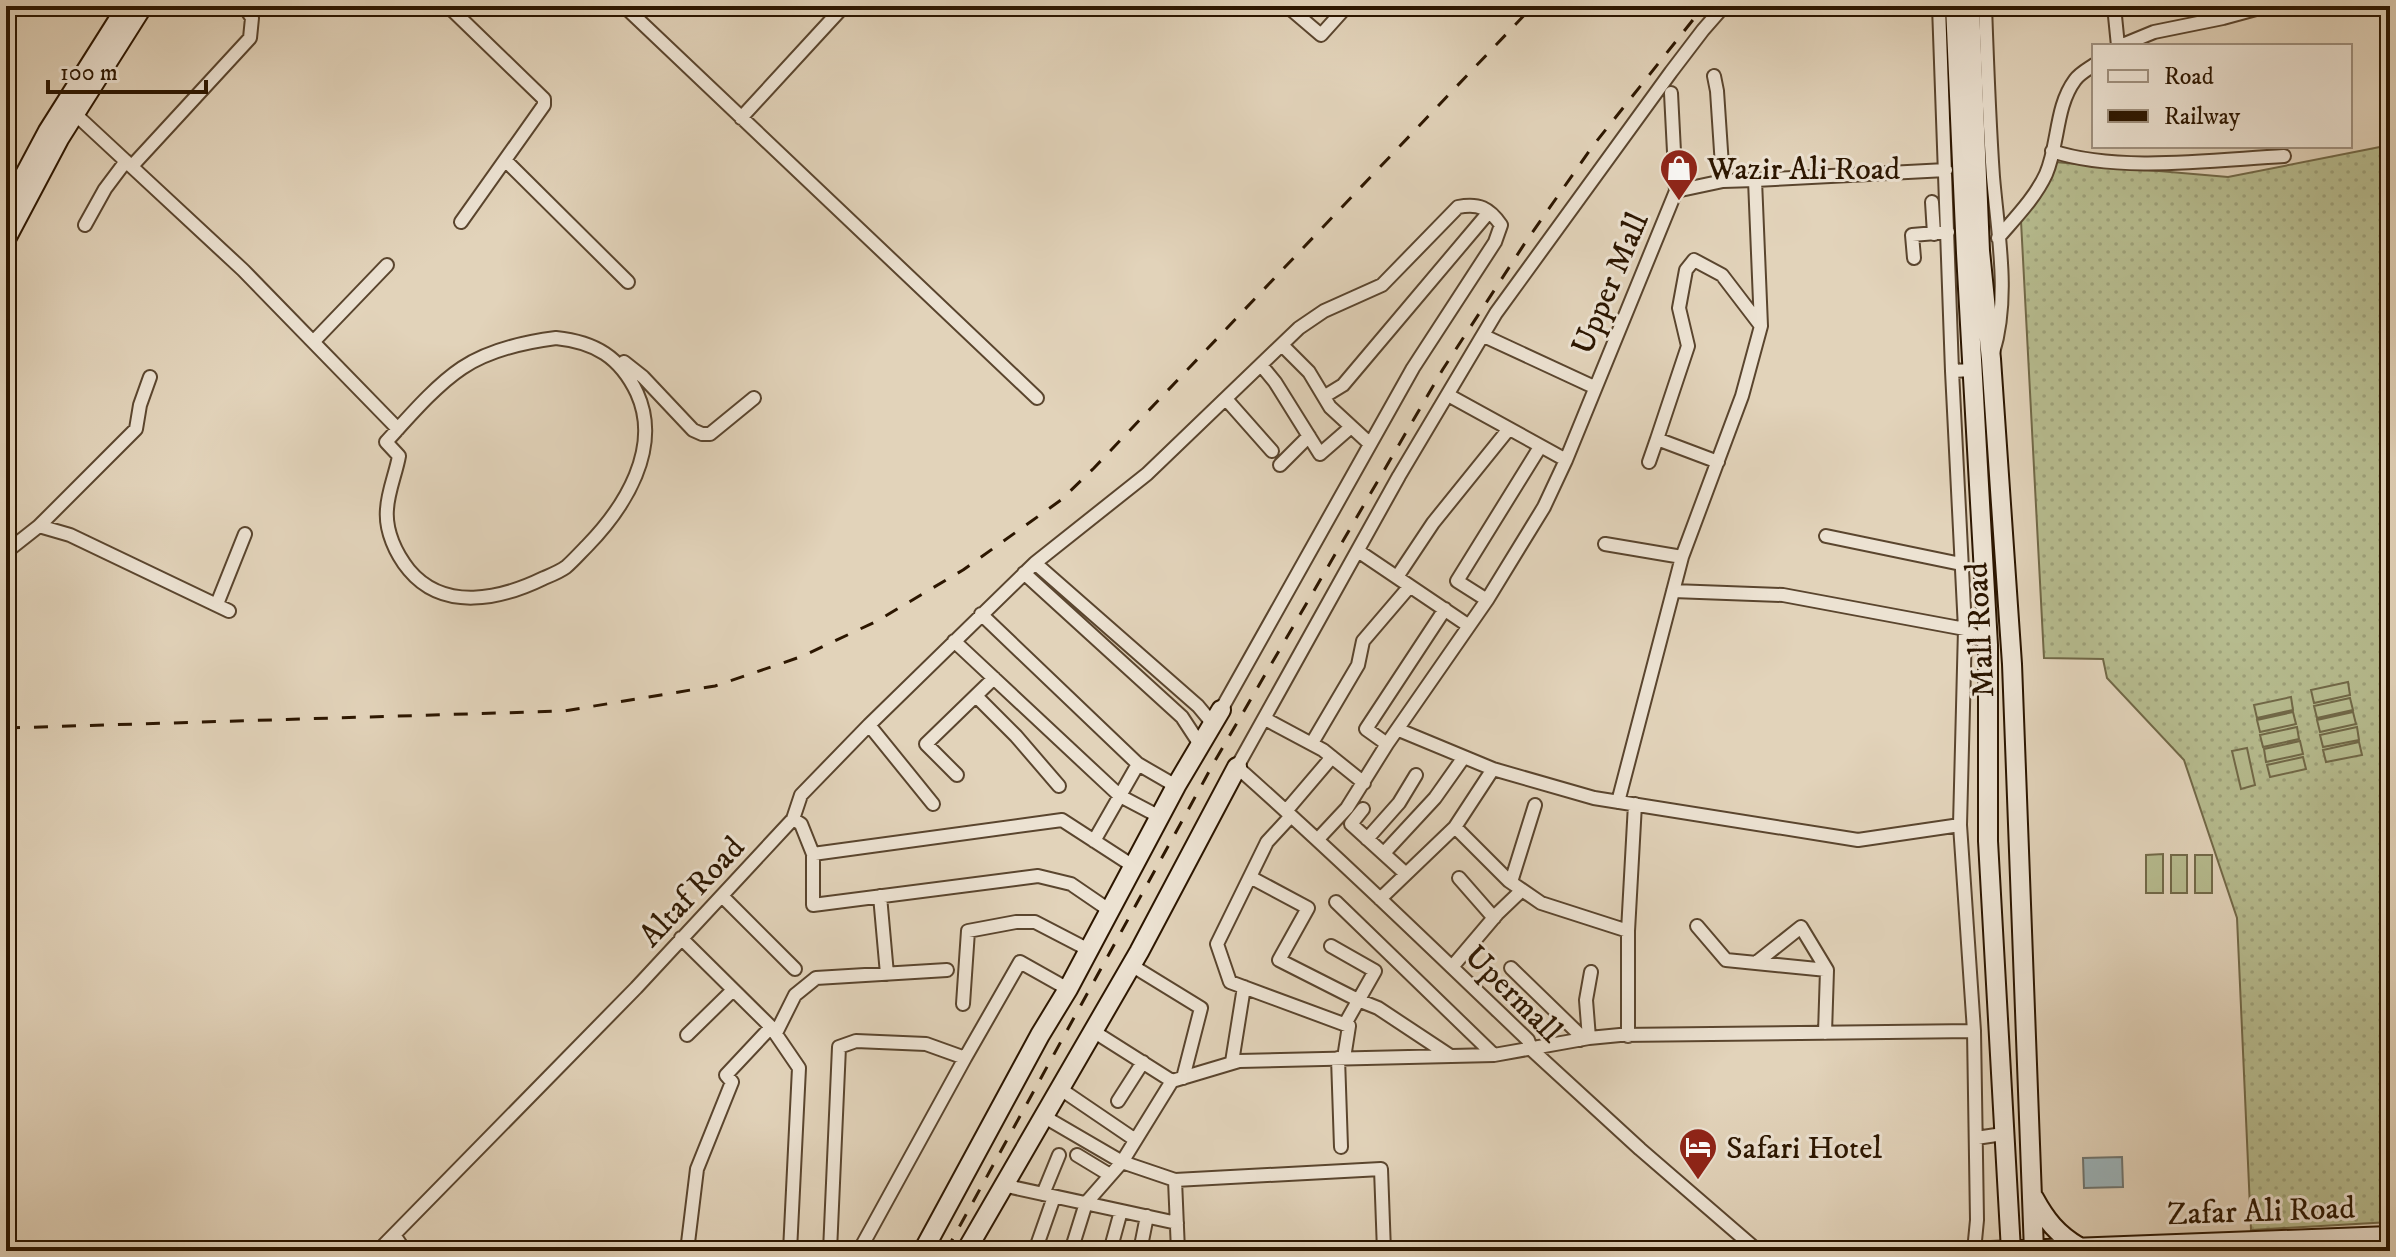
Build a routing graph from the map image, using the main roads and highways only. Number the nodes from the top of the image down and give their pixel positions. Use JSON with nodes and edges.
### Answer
{"nodes":[{"id":1,"x":127,"y":6,"type":"edge"},
{"id":2,"x":143,"y":6,"type":"edge"},
{"id":3,"x":1955,"y":6,"type":"edge"},
{"id":4,"x":1970,"y":6,"type":"edge"},
{"id":5,"x":6,"y":210,"type":"edge"},
{"id":6,"x":6,"y":239,"type":"edge"},
{"id":7,"x":1973,"y":252,"type":"junction"},
{"id":8,"x":1217,"y":717,"type":"road end"},
{"id":9,"x":1237,"y":767,"type":"road end"},
{"id":10,"x":2033,"y":1196,"type":"junction"},
{"id":11,"x":2390,"y":1236,"type":"edge"},
{"id":12,"x":2079,"y":1247,"type":"junction"},
{"id":13,"x":2011,"y":1250,"type":"edge"},
{"id":14,"x":2034,"y":1250,"type":"edge"},
{"id":15,"x":923,"y":1251,"type":"edge"},
{"id":16,"x":966,"y":1251,"type":"edge"},
{"id":17,"x":1991,"y":1251,"type":"edge"}],
"edges":[{"from":1,"to":5,"type":"main road"},
{"from":2,"to":6,"type":"main road"},
{"from":3,"to":7,"type":"main road","name":"Mall Road"},
{"from":4,"to":7,"type":"main road","name":"Mall Road"},
{"from":7,"to":10,"type":"main road","name":"Mall Road"},
{"from":7,"to":13,"type":"main road","name":"Mall Road"},
{"from":8,"to":15,"type":"main road"},
{"from":9,"to":16,"type":"main road"},
{"from":10,"to":12,"type":"main road"},
{"from":10,"to":14,"type":"main road","name":"Mall Road"},
{"from":11,"to":12,"type":"main road","name":"Zafar Ali Road"},
{"from":12,"to":14,"type":"main road","name":"Zafar Ali Road"},
{"from":13,"to":14,"type":"main road","name":"Zafar Ali Road"},
{"from":13,"to":17,"type":"main road","name":"Zafar Ali Road"}]}
